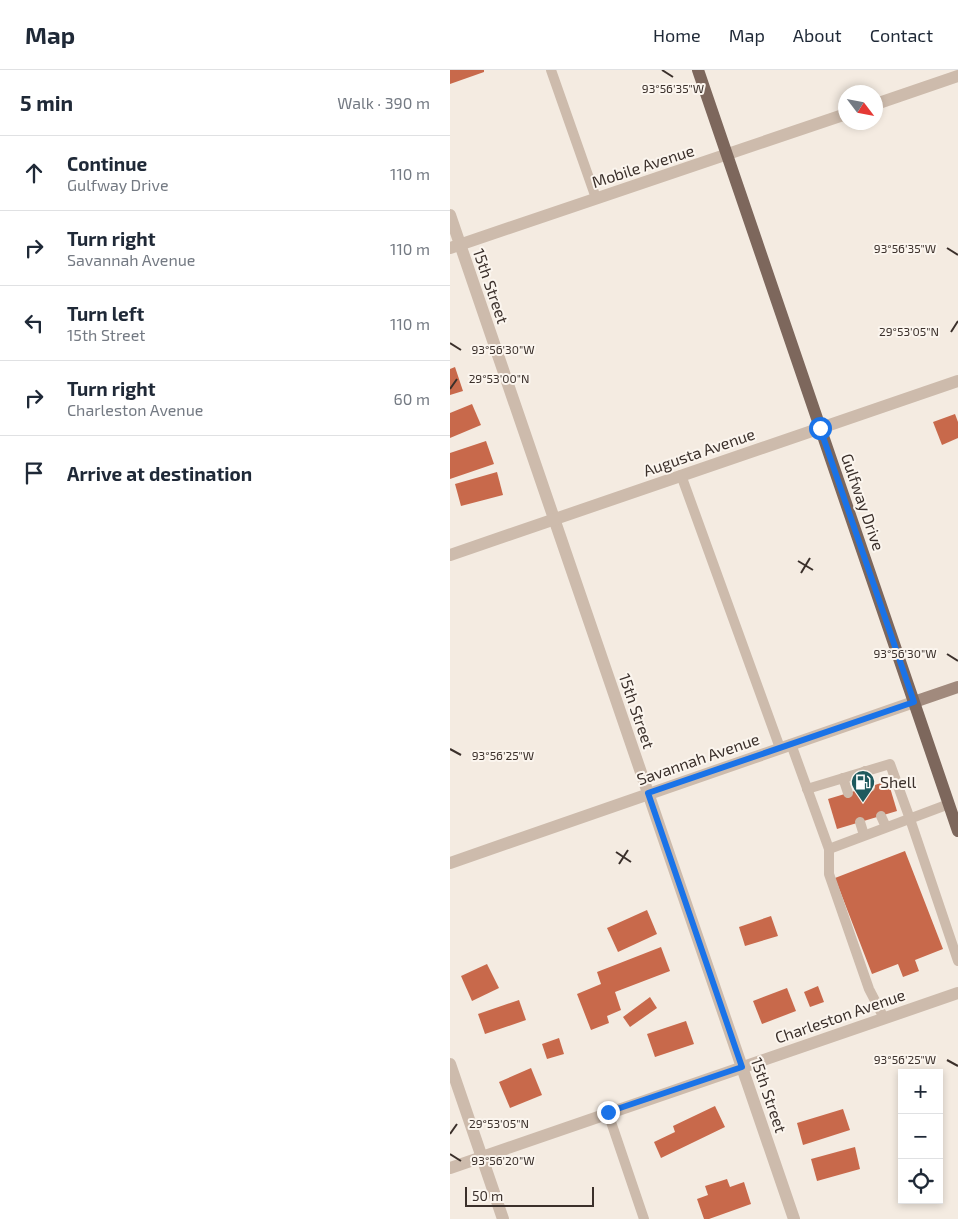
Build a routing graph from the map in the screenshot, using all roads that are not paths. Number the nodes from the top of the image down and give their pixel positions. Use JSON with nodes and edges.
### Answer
{"nodes":[{"id":1,"x":551,"y":70,"type":"edge"},
{"id":2,"x":698,"y":70,"type":"edge"},
{"id":3,"x":958,"y":76,"type":"edge"},
{"id":4,"x":883,"y":102,"type":"edge"},
{"id":5,"x":838,"y":117,"type":"edge"},
{"id":6,"x":727,"y":154,"type":"junction"},
{"id":7,"x":596,"y":198,"type":"junction"},
{"id":8,"x":450,"y":215,"type":"edge"},
{"id":9,"x":455,"y":246,"type":"edge"},
{"id":10,"x":958,"y":381,"type":"edge"},
{"id":11,"x":820,"y":428,"type":"junction"},
{"id":12,"x":681,"y":476,"type":"junction"},
{"id":13,"x":554,"y":519,"type":"junction"},
{"id":14,"x":450,"y":555,"type":"edge"},
{"id":15,"x":958,"y":687,"type":"edge"},
{"id":16,"x":914,"y":702,"type":"junction"},
{"id":17,"x":786,"y":746,"type":"junction"},
{"id":18,"x":865,"y":772,"type":"junction"},
{"id":19,"x":843,"y":778,"type":"junction"},
{"id":20,"x":870,"y":786,"type":"dead end"},
{"id":21,"x":807,"y":789,"type":"junction"},
{"id":22,"x":648,"y":793,"type":"junction"},
{"id":23,"x":848,"y":793,"type":"dead end"},
{"id":24,"x":949,"y":804,"type":"junction"},
{"id":25,"x":881,"y":816,"type":"dead end"},
{"id":26,"x":910,"y":818,"type":"junction"},
{"id":27,"x":860,"y":822,"type":"dead end"},
{"id":28,"x":886,"y":827,"type":"junction"},
{"id":29,"x":958,"y":832,"type":"edge"},
{"id":30,"x":864,"y":835,"type":"junction"},
{"id":31,"x":829,"y":848,"type":"junction"},
{"id":32,"x":450,"y":862,"type":"edge"},
{"id":33,"x":958,"y":960,"type":"edge"},
{"id":34,"x":958,"y":993,"type":"edge"},
{"id":35,"x":884,"y":1018,"type":"junction"},
{"id":36,"x":450,"y":1064,"type":"edge"},
{"id":37,"x":742,"y":1067,"type":"junction"},
{"id":38,"x":608,"y":1112,"type":"junction"},
{"id":39,"x":482,"y":1158,"type":"junction"},
{"id":40,"x":450,"y":1168,"type":"edge"},
{"id":41,"x":503,"y":1219,"type":"edge"},
{"id":42,"x":644,"y":1219,"type":"edge"},
{"id":43,"x":794,"y":1219,"type":"edge"}],
"edges":[{"from":1,"to":7,"type":"lane"},
{"from":2,"to":6,"type":"main road","name":"Gulfway Drive"},
{"from":3,"to":4,"type":"street"},
{"from":5,"to":6,"type":"street","name":"Mobile Avenue"},
{"from":6,"to":7,"type":"street","name":"Mobile Avenue"},
{"from":6,"to":11,"type":"main road","name":"Gulfway Drive"},
{"from":7,"to":9,"type":"street","name":"Mobile Avenue"},
{"from":8,"to":9,"type":"street","name":"15th Street"},
{"from":9,"to":13,"type":"street","name":"15th Street"},
{"from":10,"to":11,"type":"street","name":"Augusta Avenue"},
{"from":11,"to":12,"type":"street","name":"Augusta Avenue"},
{"from":11,"to":16,"type":"main road","name":"Gulfway Drive"},
{"from":12,"to":13,"type":"street","name":"Augusta Avenue"},
{"from":12,"to":17,"type":"lane"},
{"from":13,"to":14,"type":"street","name":"Augusta Avenue"},
{"from":13,"to":22,"type":"street","name":"15th Street"},
{"from":15,"to":16,"type":"main road","name":"Savannah Avenue"},
{"from":16,"to":17,"type":"street","name":"Savannah Avenue"},
{"from":16,"to":24,"type":"main road","name":"Gulfway Drive"},
{"from":17,"to":21,"type":"lane"},
{"from":17,"to":22,"type":"street","name":"Savannah Avenue"},
{"from":18,"to":19,"type":"lane"},
{"from":18,"to":20,"type":"lane"},
{"from":18,"to":26,"type":"lane"},
{"from":19,"to":21,"type":"lane"},
{"from":19,"to":23,"type":"lane"},
{"from":21,"to":31,"type":"lane"},
{"from":22,"to":32,"type":"street","name":"Savannah Avenue"},
{"from":22,"to":37,"type":"street","name":"15th Street"},
{"from":24,"to":26,"type":"lane"},
{"from":24,"to":29,"type":"main road","name":"Gulfway Drive"},
{"from":25,"to":28,"type":"lane"},
{"from":26,"to":28,"type":"lane"},
{"from":26,"to":33,"type":"lane"},
{"from":27,"to":30,"type":"lane"},
{"from":28,"to":30,"type":"lane"},
{"from":30,"to":31,"type":"lane"},
{"from":31,"to":35,"type":"lane"},
{"from":34,"to":35,"type":"street","name":"Charleston Avenue"},
{"from":35,"to":37,"type":"street","name":"Charleston Avenue"},
{"from":36,"to":39,"type":"street"},
{"from":37,"to":38,"type":"street","name":"Charleston Avenue"},
{"from":37,"to":43,"type":"street","name":"15th Street"},
{"from":38,"to":39,"type":"street","name":"Charleston Avenue"},
{"from":38,"to":42,"type":"lane"},
{"from":39,"to":40,"type":"street","name":"Charleston Avenue"},
{"from":39,"to":41,"type":"street"}]}
